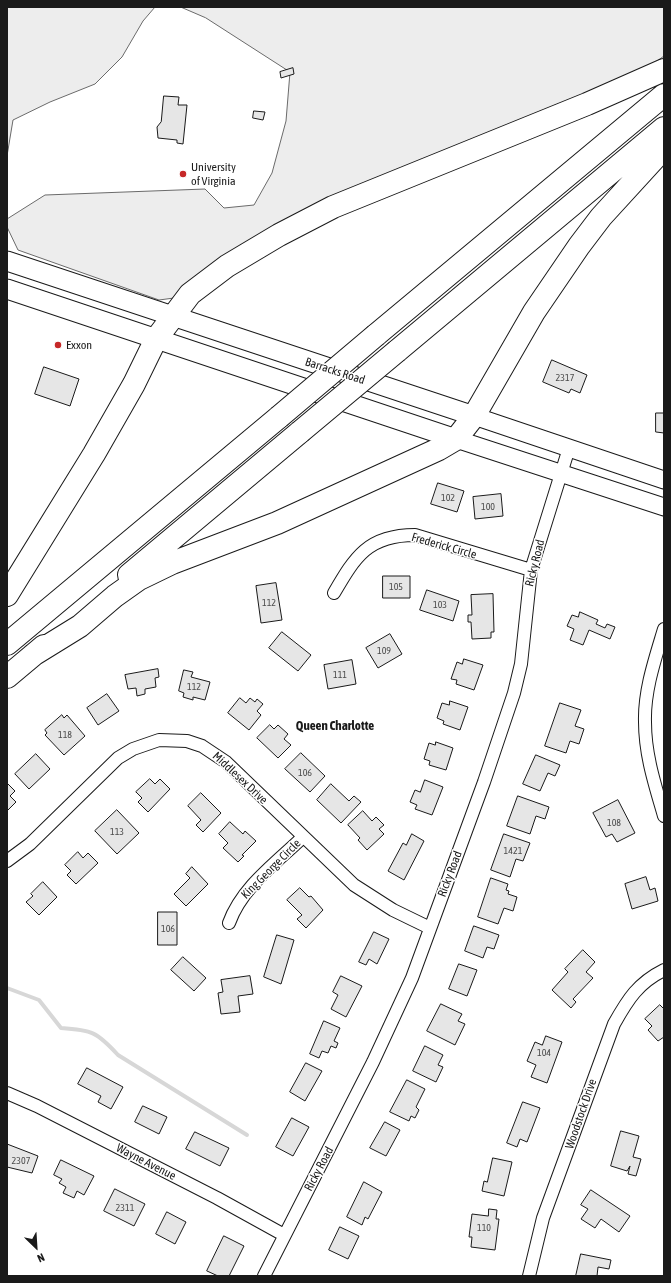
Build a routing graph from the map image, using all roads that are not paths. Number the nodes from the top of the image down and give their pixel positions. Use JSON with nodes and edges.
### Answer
{"nodes":[{"id":1,"x":664,"y":70,"type":"edge"},
{"id":2,"x":664,"y":95,"type":"edge"},
{"id":3,"x":664,"y":128,"type":"edge"},
{"id":4,"x":664,"y":148,"type":"edge"},
{"id":5,"x":7,"y":261,"type":"edge"},
{"id":6,"x":7,"y":289,"type":"edge"},
{"id":7,"x":171,"y":317,"type":"junction"},
{"id":8,"x":156,"y":339,"type":"junction"},
{"id":9,"x":474,"y":416,"type":"junction"},
{"id":10,"x":456,"y":439,"type":"junction"},
{"id":11,"x":569,"y":448,"type":"junction"},
{"id":12,"x":561,"y":473,"type":"junction"},
{"id":13,"x":664,"y":480,"type":"edge"},
{"id":14,"x":664,"y":507,"type":"edge"},
{"id":15,"x":531,"y":570,"type":"junction"},
{"id":16,"x":334,"y":593,"type":"dead end"},
{"id":17,"x":7,"y":595,"type":"edge"},
{"id":18,"x":664,"y":629,"type":"edge"},
{"id":19,"x":7,"y":644,"type":"edge"},
{"id":20,"x":33,"y":655,"type":"junction"},
{"id":21,"x":7,"y":677,"type":"edge"},
{"id":22,"x":664,"y":816,"type":"edge"},
{"id":23,"x":303,"y":837,"type":"junction"},
{"id":24,"x":7,"y":861,"type":"edge"},
{"id":25,"x":229,"y":923,"type":"dead end"},
{"id":26,"x":430,"y":928,"type":"junction"},
{"id":27,"x":664,"y":970,"type":"edge"},
{"id":28,"x":7,"y":1093,"type":"edge"},
{"id":29,"x":284,"y":1235,"type":"junction"},
{"id":30,"x":264,"y":1276,"type":"edge"},
{"id":31,"x":529,"y":1276,"type":"edge"}],
"edges":[{"from":1,"to":7,"type":"highway"},
{"from":2,"to":19,"type":"highway","bridge":true},
{"from":3,"to":20,"type":"highway","bridge":true},
{"from":4,"to":9,"type":"highway"},
{"from":5,"to":7,"type":"main road","name":"Barracks Road"},
{"from":6,"to":8,"type":"main road"},
{"from":7,"to":8,"type":"highway"},
{"from":7,"to":9,"type":"main road","name":"Barracks Road"},
{"from":8,"to":10,"type":"main road"},
{"from":8,"to":17,"type":"highway"},
{"from":9,"to":10,"type":"highway"},
{"from":9,"to":11,"type":"main road","name":"Barracks Road"},
{"from":10,"to":12,"type":"main road"},
{"from":10,"to":20,"type":"highway"},
{"from":11,"to":12,"type":"street","name":"Ricky Road"},
{"from":11,"to":13,"type":"main road","name":"Barracks Road"},
{"from":12,"to":14,"type":"main road"},
{"from":12,"to":15,"type":"street","name":"Ricky Road"},
{"from":15,"to":16,"type":"street","name":"Frederick Circle"},
{"from":15,"to":26,"type":"street","name":"Ricky Road"},
{"from":18,"to":22,"type":"street"},
{"from":20,"to":21,"type":"highway"},
{"from":23,"to":24,"type":"street","name":"Middlesex Drive"},
{"from":23,"to":25,"type":"street","name":"King George Circle"},
{"from":23,"to":26,"type":"street","name":"Middlesex Drive"},
{"from":26,"to":29,"type":"street","name":"Ricky Road"},
{"from":27,"to":31,"type":"street","name":"Woodstock Drive"},
{"from":28,"to":29,"type":"street","name":"Wayne Avenue"},
{"from":29,"to":30,"type":"street","name":"Ricky Road"}]}
